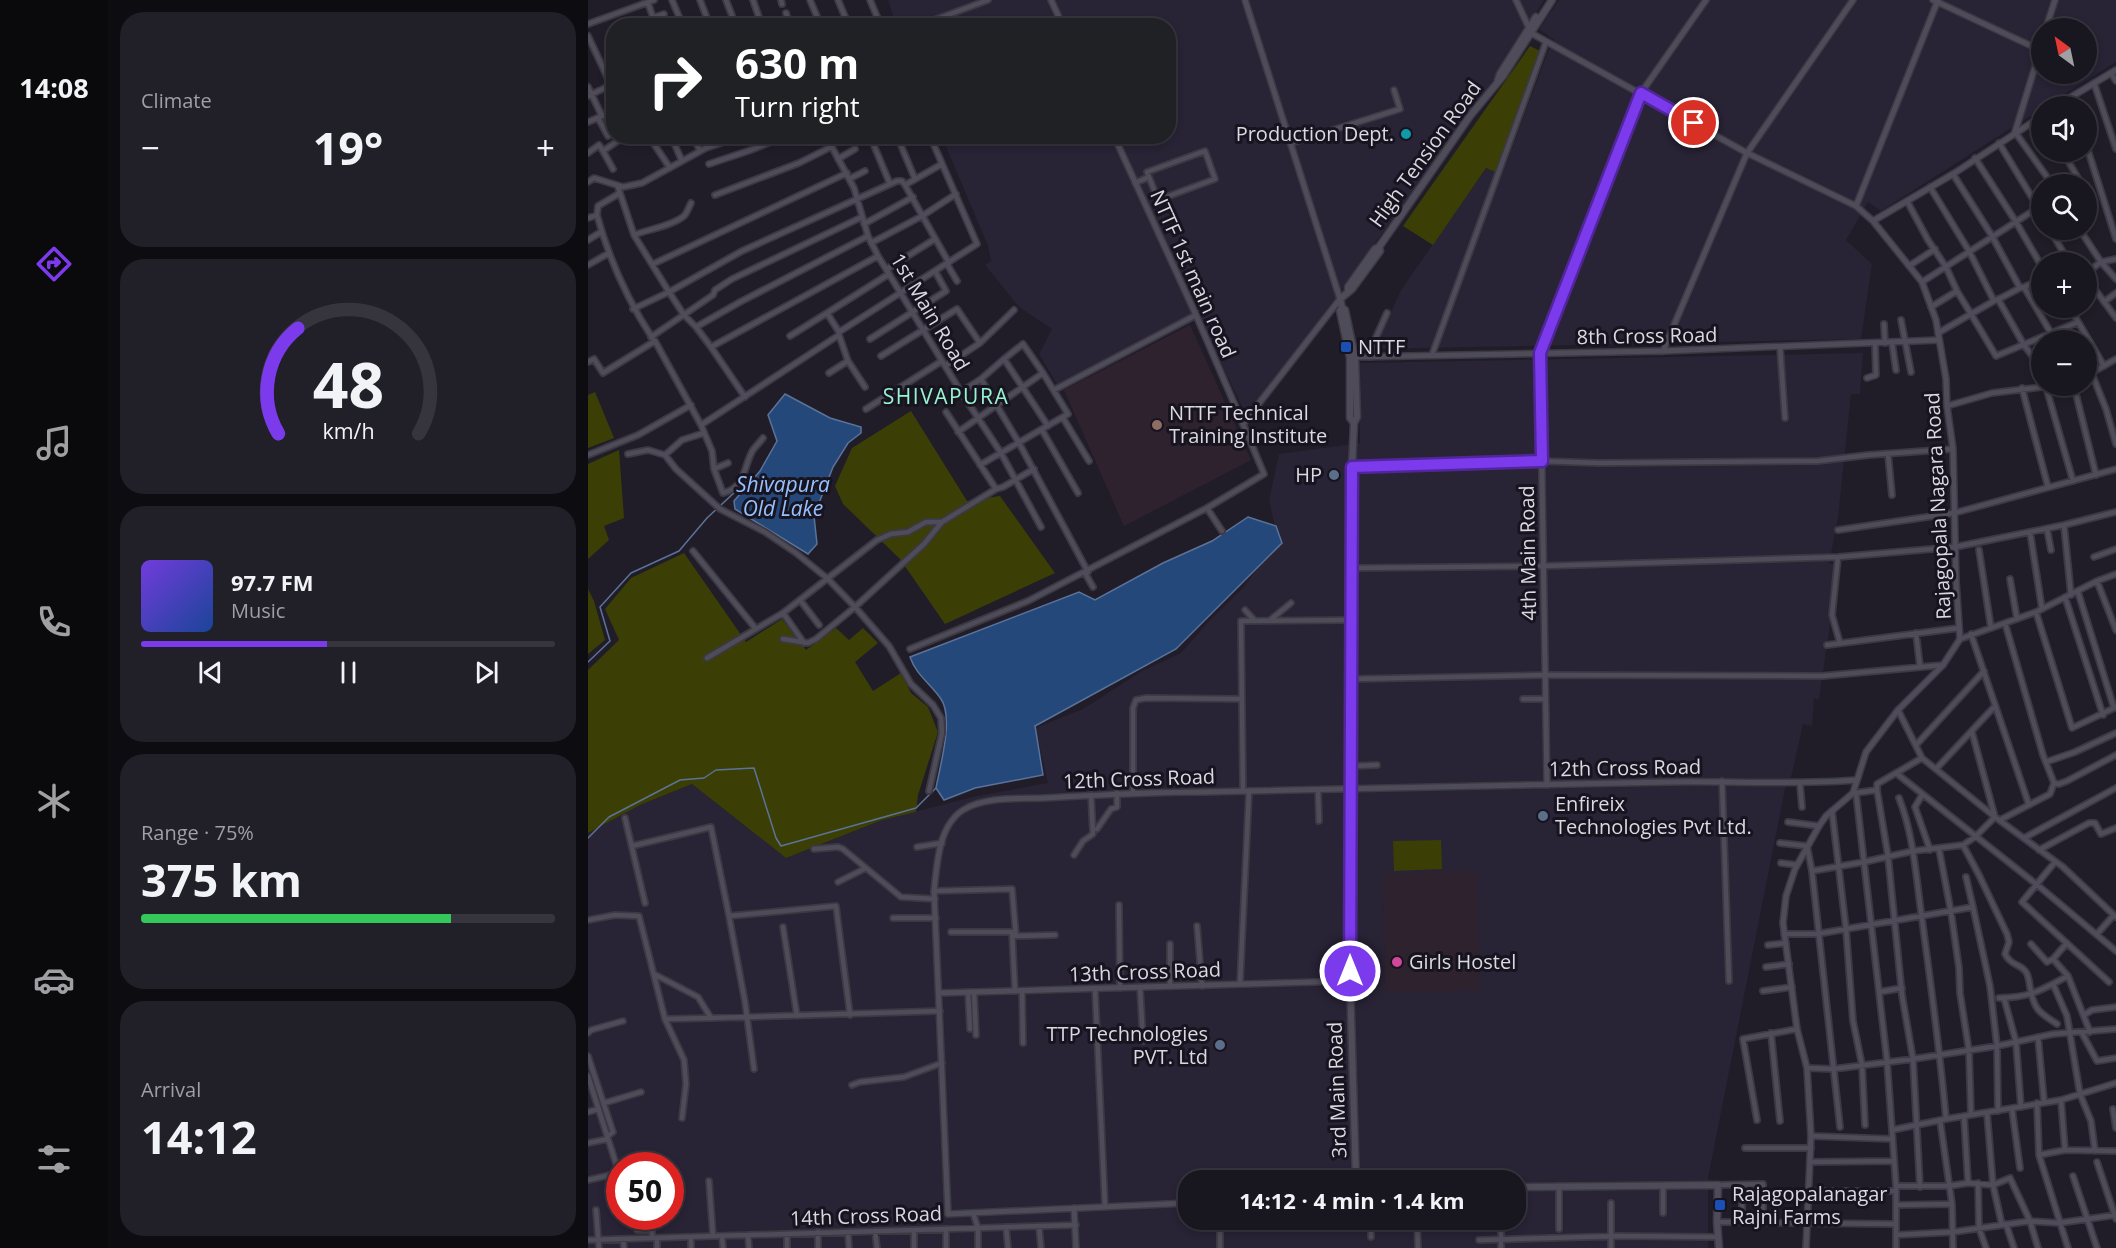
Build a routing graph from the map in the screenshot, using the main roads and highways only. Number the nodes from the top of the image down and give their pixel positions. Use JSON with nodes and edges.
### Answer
{"nodes":[{"id":1,"x":1547,"y":0,"type":"edge"},
{"id":2,"x":1552,"y":0,"type":"edge"},
{"id":3,"x":1530,"y":31,"type":"junction"},
{"id":4,"x":1341,"y":299,"type":"joint"},
{"id":5,"x":1342,"y":308,"type":"junction"},
{"id":6,"x":1354,"y":423,"type":"junction"},
{"id":7,"x":1356,"y":1170,"type":"edge"},
{"id":8,"x":1526,"y":1187,"type":"edge"},
{"id":9,"x":1719,"y":1248,"type":"edge"}],
"edges":[{"from":1,"to":3,"type":"main road","name":"High Tension Road"},
{"from":2,"to":3,"type":"main road","name":"High Tension Road"},
{"from":3,"to":4,"type":"main road","name":"High Tension Road"},
{"from":4,"to":5,"type":"main road","name":"3rd Main Road"},
{"from":5,"to":6,"type":"main road","name":"3rd Main Road"},
{"from":5,"to":6,"type":"main road","name":"3rd Main Road"},
{"from":6,"to":7,"type":"main road","name":"3rd Main Road"},
{"from":8,"to":9,"type":"main road"}]}
